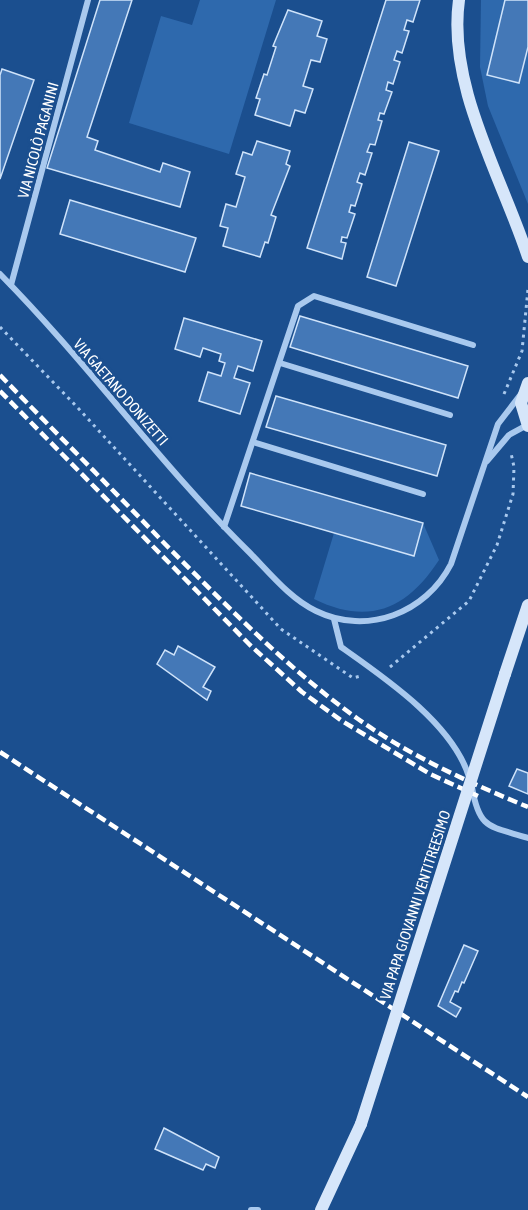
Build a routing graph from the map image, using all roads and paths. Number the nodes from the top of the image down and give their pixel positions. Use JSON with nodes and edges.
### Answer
{"nodes":[{"id":1,"x":88,"y":0,"type":"edge"},
{"id":2,"x":459,"y":0,"type":"edge"},
{"id":3,"x":527,"y":251,"type":"edge"},
{"id":4,"x":0,"y":274,"type":"edge"},
{"id":5,"x":11,"y":285,"type":"junction"},
{"id":6,"x":528,"y":289,"type":"edge"},
{"id":7,"x":0,"y":327,"type":"edge"},
{"id":8,"x":473,"y":345,"type":"dead end"},
{"id":9,"x":280,"y":363,"type":"junction"},
{"id":10,"x":526,"y":387,"type":"edge"},
{"id":11,"x":450,"y":415,"type":"dead end"},
{"id":12,"x":502,"y":416,"type":"junction"},
{"id":13,"x":528,"y":426,"type":"edge"},
{"id":14,"x":507,"y":437,"type":"junction"},
{"id":15,"x":253,"y":442,"type":"junction"},
{"id":16,"x":484,"y":464,"type":"junction"},
{"id":17,"x":423,"y":494,"type":"dead end"},
{"id":18,"x":224,"y":527,"type":"junction"},
{"id":19,"x":528,"y":605,"type":"edge"},
{"id":20,"x":334,"y":619,"type":"junction"},
{"id":21,"x":375,"y":671,"type":"junction"},
{"id":22,"x":528,"y":838,"type":"edge"},
{"id":23,"x":251,"y":1210,"type":"edge"},
{"id":24,"x":258,"y":1210,"type":"edge"},
{"id":25,"x":321,"y":1210,"type":"edge"}],
"edges":[{"from":1,"to":5,"type":"street","name":"VIA NICOLÒ PAGANINI"},
{"from":2,"to":3,"type":"main road"},
{"from":4,"to":5,"type":"street","name":"VIA GAETANO DONIZETTI"},
{"from":5,"to":18,"type":"street","name":"VIA GAETANO DONIZETTI"},
{"from":6,"to":12,"type":"path"},
{"from":7,"to":21,"type":"path"},
{"from":8,"to":9,"type":"street"},
{"from":9,"to":11,"type":"street"},
{"from":9,"to":15,"type":"street"},
{"from":10,"to":12,"type":"street","name":"VIA GAETANO DONIZETTI"},
{"from":10,"to":13,"type":"main road"},
{"from":12,"to":16,"type":"street","name":"VIA GAETANO DONIZETTI"},
{"from":13,"to":14,"type":"street","name":"VIA GAETANO DONIZETTI"},
{"from":14,"to":16,"type":"street","name":"VIA GAETANO DONIZETTI"},
{"from":14,"to":21,"type":"path"},
{"from":15,"to":17,"type":"street"},
{"from":15,"to":18,"type":"street"},
{"from":16,"to":20,"type":"street","name":"VIA GAETANO DONIZETTI"},
{"from":18,"to":20,"type":"street","name":"VIA GAETANO DONIZETTI"},
{"from":19,"to":25,"type":"main road","name":"VIA PAPA GIOVANNI VENTITREESIMO","bridge":true},
{"from":20,"to":21,"type":"street"},
{"from":21,"to":22,"type":"street"},
{"from":23,"to":24,"type":"street"}]}
